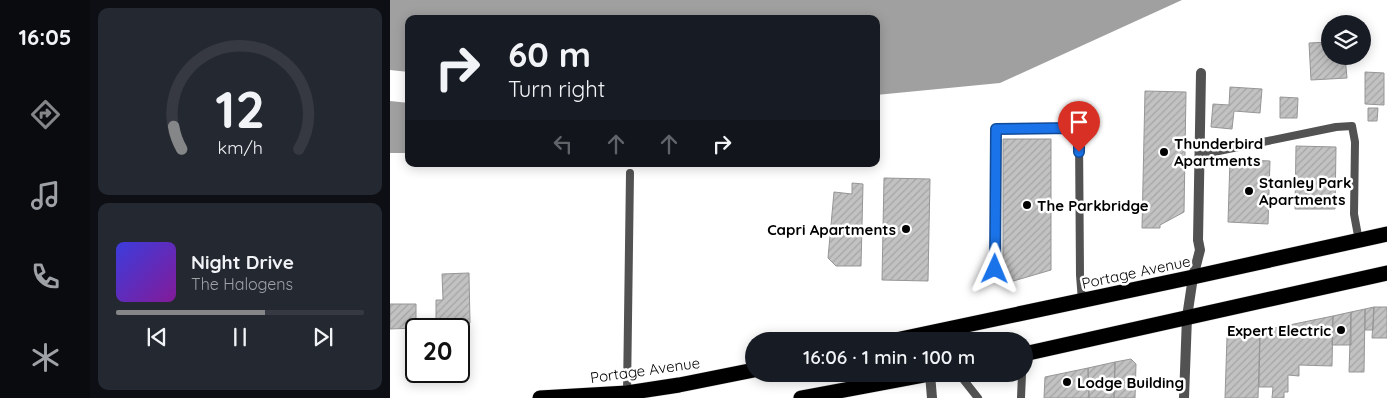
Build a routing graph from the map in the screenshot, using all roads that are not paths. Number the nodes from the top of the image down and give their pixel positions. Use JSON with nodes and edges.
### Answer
{"nodes":[{"id":1,"x":1201,"y":73,"type":"dead end"},
{"id":2,"x":1199,"y":155,"type":"junction"},
{"id":3,"x":630,"y":173,"type":"dead end"},
{"id":4,"x":1387,"y":234,"type":"edge"},
{"id":5,"x":1358,"y":241,"type":"junction"},
{"id":6,"x":995,"y":269,"type":"dead end"},
{"id":7,"x":1387,"y":273,"type":"edge"},
{"id":8,"x":1193,"y":278,"type":"junction"},
{"id":9,"x":1082,"y":301,"type":"junction"},
{"id":10,"x":1187,"y":317,"type":"junction"},
{"id":11,"x":950,"y":332,"type":"edge"},
{"id":12,"x":1033,"y":355,"type":"edge"},
{"id":13,"x":745,"y":372,"type":"edge"},
{"id":14,"x":887,"y":382,"type":"edge"},
{"id":15,"x":931,"y":382,"type":"edge"},
{"id":16,"x":965,"y":382,"type":"edge"},
{"id":17,"x":1022,"y":382,"type":"edge"},
{"id":18,"x":627,"y":393,"type":"junction"},
{"id":19,"x":540,"y":398,"type":"edge"},
{"id":20,"x":801,"y":398,"type":"edge"},
{"id":21,"x":932,"y":398,"type":"edge"},
{"id":22,"x":978,"y":398,"type":"edge"},
{"id":23,"x":1021,"y":398,"type":"edge"},
{"id":24,"x":1184,"y":398,"type":"edge"}],
"edges":[{"from":1,"to":2,"type":"street"},
{"from":2,"to":5,"type":"lane"},
{"from":2,"to":8,"type":"street"},
{"from":3,"to":18,"type":"lane"},
{"from":4,"to":5,"type":"highway","name":"Portage Avenue"},
{"from":5,"to":8,"type":"highway","name":"Portage Avenue"},
{"from":6,"to":9,"type":"lane"},
{"from":7,"to":10,"type":"highway"},
{"from":8,"to":9,"type":"highway","name":"Portage Avenue"},
{"from":8,"to":10,"type":"street"},
{"from":9,"to":11,"type":"highway","name":"Portage Avenue"},
{"from":10,"to":12,"type":"highway"},
{"from":10,"to":24,"type":"street"},
{"from":13,"to":18,"type":"highway","name":"Portage Avenue"},
{"from":14,"to":20,"type":"highway"},
{"from":15,"to":21,"type":"street"},
{"from":16,"to":22,"type":"lane"},
{"from":17,"to":23,"type":"lane"},
{"from":18,"to":19,"type":"highway","name":"Portage Avenue"}]}
